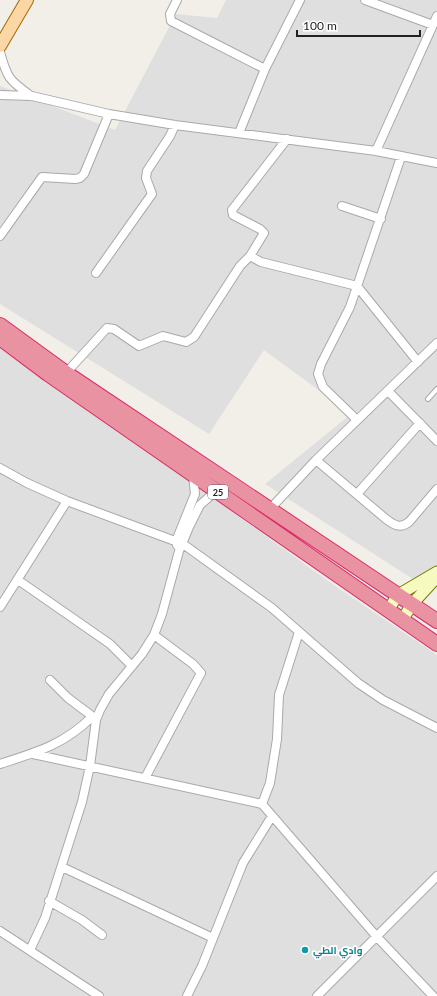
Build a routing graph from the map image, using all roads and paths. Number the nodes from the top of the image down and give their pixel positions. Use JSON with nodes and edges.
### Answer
{"nodes":[{"id":1,"x":27,"y":0,"type":"edge"},
{"id":2,"x":177,"y":0,"type":"edge"},
{"id":3,"x":300,"y":0,"type":"edge"},
{"id":4,"x":365,"y":0,"type":"edge"},
{"id":5,"x":375,"y":2,"type":"edge"},
{"id":6,"x":437,"y":16,"type":"edge"},
{"id":7,"x":433,"y":25,"type":"junction"},
{"id":8,"x":0,"y":46,"type":"edge"},
{"id":9,"x":0,"y":52,"type":"edge"},
{"id":10,"x":265,"y":69,"type":"junction"},
{"id":11,"x":0,"y":94,"type":"edge"},
{"id":12,"x":32,"y":96,"type":"junction"},
{"id":13,"x":109,"y":114,"type":"junction"},
{"id":14,"x":175,"y":125,"type":"junction"},
{"id":15,"x":239,"y":133,"type":"junction"},
{"id":16,"x":287,"y":139,"type":"junction"},
{"id":17,"x":376,"y":151,"type":"junction"},
{"id":18,"x":401,"y":157,"type":"junction"},
{"id":19,"x":437,"y":163,"type":"edge"},
{"id":20,"x":342,"y":206,"type":"dead end"},
{"id":21,"x":381,"y":219,"type":"junction"},
{"id":22,"x":0,"y":236,"type":"edge"},
{"id":23,"x":250,"y":256,"type":"junction"},
{"id":24,"x":96,"y":273,"type":"dead end"},
{"id":25,"x":357,"y":286,"type":"junction"},
{"id":26,"x":0,"y":325,"type":"edge"},
{"id":27,"x":0,"y":338,"type":"edge"},
{"id":28,"x":436,"y":345,"type":"edge"},
{"id":29,"x":418,"y":362,"type":"junction"},
{"id":30,"x":66,"y":373,"type":"junction"},
{"id":31,"x":437,"y":389,"type":"edge"},
{"id":32,"x":388,"y":391,"type":"junction"},
{"id":33,"x":428,"y":399,"type":"dead end"},
{"id":34,"x":357,"y":420,"type":"junction"},
{"id":35,"x":420,"y":423,"type":"junction"},
{"id":36,"x":437,"y":441,"type":"edge"},
{"id":37,"x":316,"y":460,"type":"junction"},
{"id":38,"x":2,"y":469,"type":"edge"},
{"id":39,"x":193,"y":473,"type":"junction"},
{"id":40,"x":0,"y":478,"type":"edge"},
{"id":41,"x":437,"y":489,"type":"edge"},
{"id":42,"x":216,"y":491,"type":"junction"},
{"id":43,"x":358,"y":494,"type":"junction"},
{"id":44,"x":67,"y":501,"type":"junction"},
{"id":45,"x":271,"y":508,"type":"junction"},
{"id":46,"x":179,"y":546,"type":"junction"},
{"id":47,"x":437,"y":572,"type":"edge"},
{"id":48,"x":437,"y":578,"type":"edge"},
{"id":49,"x":18,"y":580,"type":"junction"},
{"id":50,"x":398,"y":595,"type":"junction"},
{"id":51,"x":413,"y":603,"type":"junction"},
{"id":52,"x":0,"y":607,"type":"edge"},
{"id":53,"x":388,"y":610,"type":"junction"},
{"id":54,"x":402,"y":620,"type":"junction"},
{"id":55,"x":437,"y":621,"type":"edge"},
{"id":56,"x":299,"y":632,"type":"junction"},
{"id":57,"x":154,"y":635,"type":"junction"},
{"id":58,"x":437,"y":644,"type":"edge"},
{"id":59,"x":132,"y":666,"type":"junction"},
{"id":60,"x":50,"y":680,"type":"dead end"},
{"id":61,"x":94,"y":718,"type":"junction"},
{"id":62,"x":437,"y":728,"type":"edge"},
{"id":63,"x":33,"y":754,"type":"junction"},
{"id":64,"x":0,"y":764,"type":"edge"},
{"id":65,"x":90,"y":766,"type":"junction"},
{"id":66,"x":145,"y":778,"type":"junction"},
{"id":67,"x":262,"y":804,"type":"junction"},
{"id":68,"x":272,"y":816,"type":"junction"},
{"id":69,"x":62,"y":866,"type":"junction"},
{"id":70,"x":437,"y":876,"type":"edge"},
{"id":71,"x":50,"y":901,"type":"junction"},
{"id":72,"x":0,"y":931,"type":"edge"},
{"id":73,"x":102,"y":935,"type":"dead end"},
{"id":74,"x":377,"y":937,"type":"junction"},
{"id":75,"x":213,"y":938,"type":"junction"},
{"id":76,"x":30,"y":950,"type":"junction"},
{"id":77,"x":99,"y":996,"type":"edge"},
{"id":78,"x":187,"y":996,"type":"edge"},
{"id":79,"x":317,"y":996,"type":"edge"},
{"id":80,"x":433,"y":996,"type":"edge"}],
"edges":[{"from":1,"to":8,"type":"main road"},
{"from":2,"to":10,"type":"street"},
{"from":3,"to":10,"type":"street"},
{"from":4,"to":5,"type":"street"},
{"from":5,"to":7,"type":"street"},
{"from":6,"to":7,"type":"street"},
{"from":7,"to":17,"type":"street"},
{"from":9,"to":12,"type":"street"},
{"from":10,"to":15,"type":"street"},
{"from":11,"to":12,"type":"street"},
{"from":12,"to":13,"type":"street"},
{"from":13,"to":14,"type":"street"},
{"from":13,"to":22,"type":"street"},
{"from":14,"to":15,"type":"street"},
{"from":14,"to":24,"type":"street"},
{"from":15,"to":16,"type":"street"},
{"from":16,"to":17,"type":"street"},
{"from":16,"to":23,"type":"street"},
{"from":17,"to":18,"type":"street"},
{"from":18,"to":19,"type":"street"},
{"from":18,"to":21,"type":"street"},
{"from":20,"to":21,"type":"street"},
{"from":21,"to":25,"type":"street"},
{"from":23,"to":25,"type":"street"},
{"from":23,"to":30,"type":"street"},
{"from":25,"to":29,"type":"street"},
{"from":25,"to":34,"type":"street"},
{"from":26,"to":30,"type":"highway","number":"25"},
{"from":27,"to":39,"type":"highway","number":"25"},
{"from":28,"to":29,"type":"street"},
{"from":29,"to":32,"type":"street"},
{"from":30,"to":45,"type":"highway","number":"25"},
{"from":31,"to":33,"type":"lane"},
{"from":32,"to":34,"type":"street"},
{"from":32,"to":35,"type":"street"},
{"from":34,"to":37,"type":"street"},
{"from":35,"to":36,"type":"street"},
{"from":35,"to":43,"type":"street"},
{"from":37,"to":43,"type":"street"},
{"from":37,"to":45,"type":"street"},
{"from":38,"to":40,"type":"street"},
{"from":38,"to":44,"type":"street"},
{"from":39,"to":42,"type":"highway","number":"25"},
{"from":39,"to":46,"type":"street"},
{"from":41,"to":43,"type":"street"},
{"from":42,"to":46,"type":"street"},
{"from":42,"to":53,"type":"highway","number":"25"},
{"from":44,"to":46,"type":"street"},
{"from":44,"to":49,"type":"street"},
{"from":45,"to":50,"type":"highway","number":"25"},
{"from":46,"to":56,"type":"street"},
{"from":46,"to":57,"type":"street"},
{"from":47,"to":50,"type":"street"},
{"from":48,"to":51,"type":"street"},
{"from":49,"to":52,"type":"street"},
{"from":49,"to":59,"type":"street"},
{"from":50,"to":51,"type":"highway","number":"25"},
{"from":50,"to":53,"type":"street"},
{"from":51,"to":54,"type":"street"},
{"from":51,"to":55,"type":"highway","number":"25"},
{"from":53,"to":54,"type":"highway","number":"25"},
{"from":54,"to":58,"type":"highway","number":"25"},
{"from":56,"to":62,"type":"street"},
{"from":56,"to":67,"type":"street"},
{"from":57,"to":59,"type":"street"},
{"from":57,"to":66,"type":"street"},
{"from":59,"to":61,"type":"street"},
{"from":60,"to":61,"type":"street"},
{"from":61,"to":63,"type":"street"},
{"from":61,"to":65,"type":"street"},
{"from":63,"to":64,"type":"street"},
{"from":63,"to":65,"type":"street"},
{"from":65,"to":66,"type":"street"},
{"from":65,"to":69,"type":"street"},
{"from":66,"to":67,"type":"street"},
{"from":67,"to":68,"type":"street"},
{"from":68,"to":74,"type":"street"},
{"from":68,"to":75,"type":"street"},
{"from":69,"to":71,"type":"street"},
{"from":69,"to":75,"type":"street"},
{"from":70,"to":74,"type":"street"},
{"from":71,"to":73,"type":"street"},
{"from":71,"to":76,"type":"street"},
{"from":72,"to":76,"type":"street"},
{"from":74,"to":79,"type":"street"},
{"from":74,"to":80,"type":"street"},
{"from":75,"to":78,"type":"street"},
{"from":76,"to":77,"type":"street"}]}
